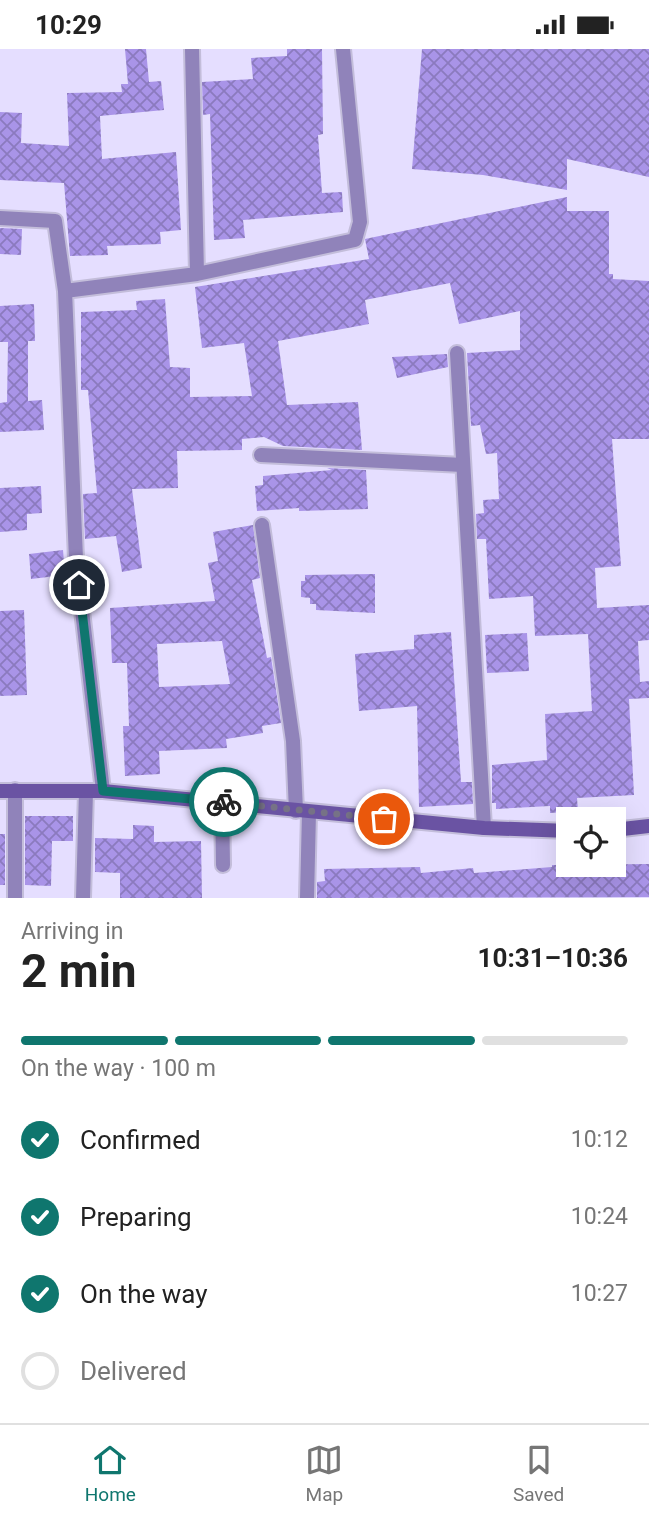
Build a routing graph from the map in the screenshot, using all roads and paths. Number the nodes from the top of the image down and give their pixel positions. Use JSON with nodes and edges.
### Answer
{"nodes":[{"id":1,"x":192,"y":49,"type":"edge"},
{"id":2,"x":343,"y":49,"type":"edge"},
{"id":3,"x":0,"y":218,"type":"edge"},
{"id":4,"x":197,"y":274,"type":"junction"},
{"id":5,"x":65,"y":291,"type":"junction"},
{"id":6,"x":457,"y":353,"type":"dead end"},
{"id":7,"x":261,"y":455,"type":"dead end"},
{"id":8,"x":463,"y":465,"type":"junction"},
{"id":9,"x":262,"y":525,"type":"dead end"},
{"id":10,"x":7,"y":791,"type":"edge"},
{"id":11,"x":86,"y":791,"type":"junction"},
{"id":12,"x":103,"y":791,"type":"junction"},
{"id":13,"x":222,"y":802,"type":"junction"},
{"id":14,"x":303,"y":812,"type":"junction"},
{"id":15,"x":649,"y":826,"type":"edge"},
{"id":16,"x":484,"y":828,"type":"junction"},
{"id":17,"x":626,"y":829,"type":"edge"},
{"id":18,"x":556,"y":831,"type":"edge"},
{"id":19,"x":223,"y":865,"type":"dead end"},
{"id":20,"x":15,"y":898,"type":"edge"},
{"id":21,"x":83,"y":898,"type":"edge"},
{"id":22,"x":307,"y":898,"type":"edge"}],
"edges":[{"from":1,"to":4,"type":"street"},
{"from":2,"to":4,"type":"street"},
{"from":3,"to":5,"type":"street"},
{"from":4,"to":5,"type":"street"},
{"from":5,"to":12,"type":"street"},
{"from":6,"to":8,"type":"street"},
{"from":7,"to":8,"type":"street"},
{"from":8,"to":16,"type":"street"},
{"from":9,"to":14,"type":"street"},
{"from":10,"to":11,"type":"main road"},
{"from":10,"to":20,"type":"street"},
{"from":11,"to":12,"type":"main road"},
{"from":11,"to":21,"type":"street"},
{"from":12,"to":13,"type":"main road"},
{"from":13,"to":14,"type":"main road"},
{"from":13,"to":19,"type":"street"},
{"from":14,"to":16,"type":"main road"},
{"from":14,"to":22,"type":"street"},
{"from":15,"to":17,"type":"main road"},
{"from":16,"to":18,"type":"main road"}]}
